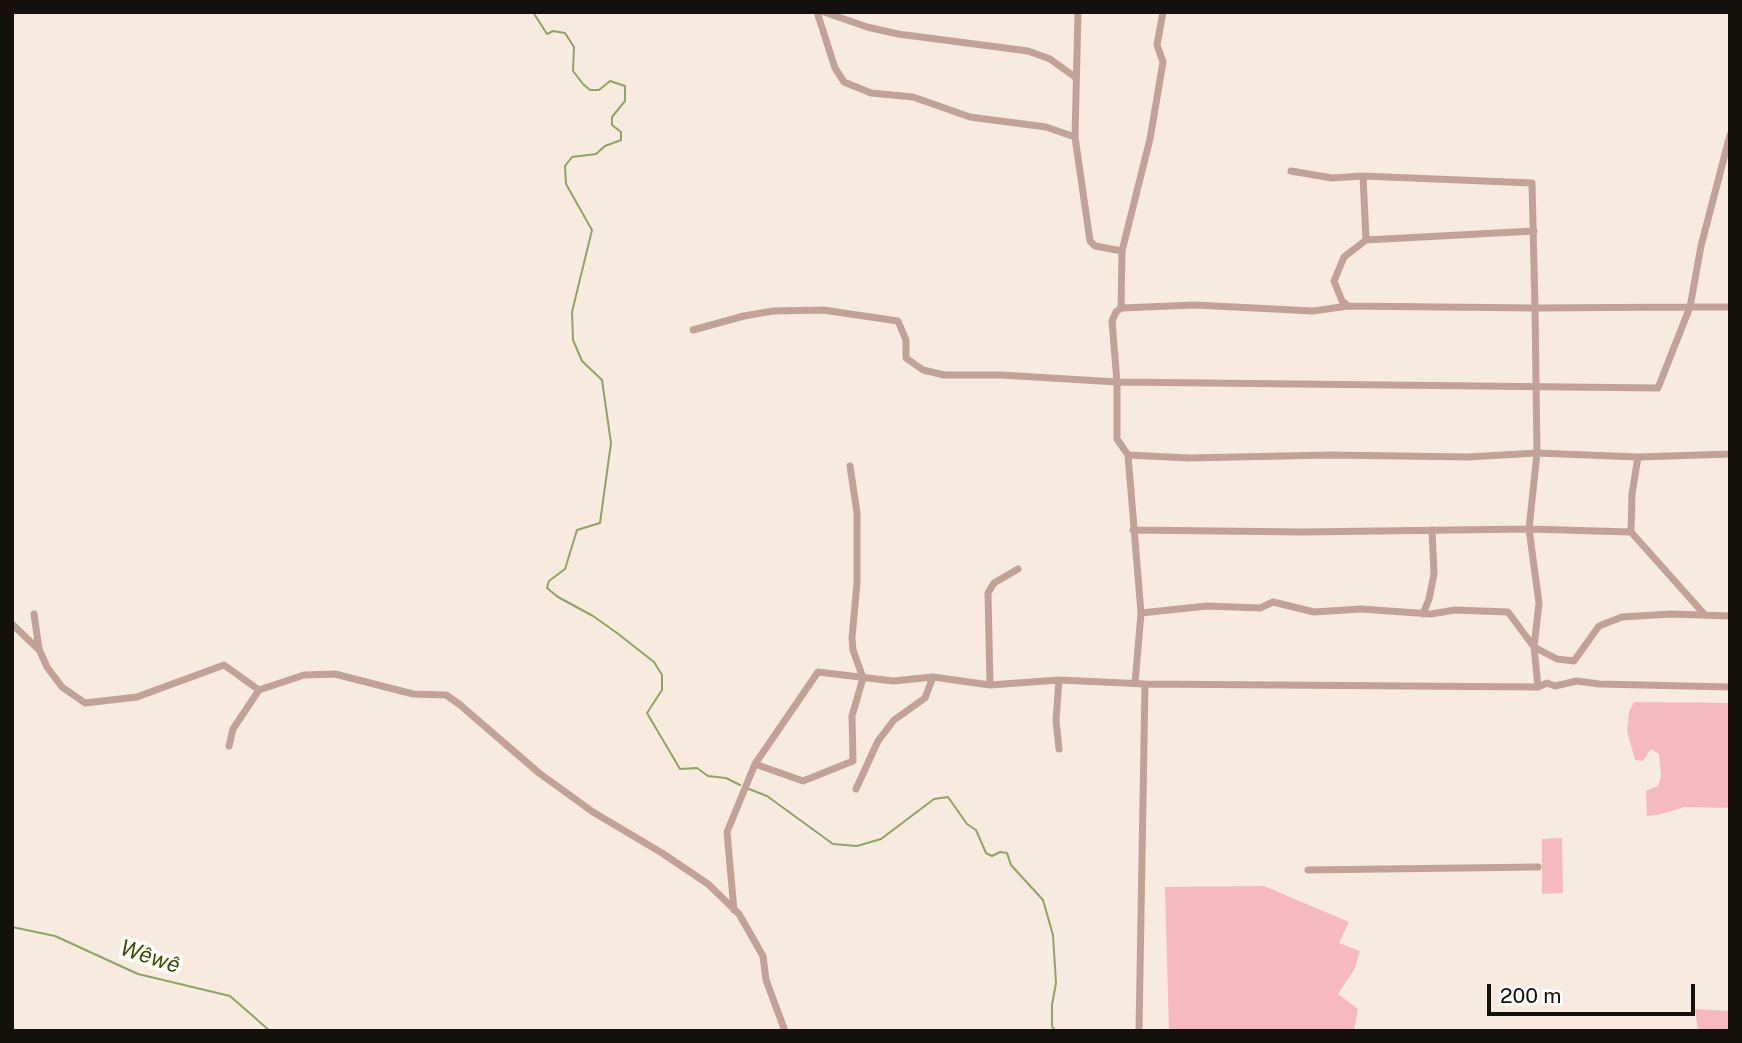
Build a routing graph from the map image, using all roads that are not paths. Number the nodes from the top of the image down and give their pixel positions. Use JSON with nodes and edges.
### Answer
{"nodes":[{"id":1,"x":817,"y":12,"type":"edge"},
{"id":2,"x":824,"y":12,"type":"edge"},
{"id":3,"x":1078,"y":12,"type":"edge"},
{"id":4,"x":1163,"y":12,"type":"edge"},
{"id":5,"x":1075,"y":77,"type":"junction"},
{"id":6,"x":1730,"y":135,"type":"edge"},
{"id":7,"x":1074,"y":137,"type":"junction"},
{"id":8,"x":1727,"y":155,"type":"edge"},
{"id":9,"x":1291,"y":171,"type":"dead end"},
{"id":10,"x":1363,"y":176,"type":"junction"},
{"id":11,"x":1534,"y":231,"type":"junction"},
{"id":12,"x":1366,"y":240,"type":"junction"},
{"id":13,"x":1122,"y":251,"type":"junction"},
{"id":14,"x":1348,"y":306,"type":"junction"},
{"id":15,"x":1689,"y":307,"type":"junction"},
{"id":16,"x":1730,"y":307,"type":"edge"},
{"id":17,"x":1121,"y":308,"type":"junction"},
{"id":18,"x":1535,"y":308,"type":"junction"},
{"id":19,"x":693,"y":330,"type":"dead end"},
{"id":20,"x":1117,"y":382,"type":"junction"},
{"id":21,"x":1537,"y":387,"type":"junction"},
{"id":22,"x":1537,"y":453,"type":"junction"},
{"id":23,"x":1730,"y":454,"type":"edge"},
{"id":24,"x":1128,"y":455,"type":"junction"},
{"id":25,"x":1638,"y":457,"type":"junction"},
{"id":26,"x":850,"y":466,"type":"dead end"},
{"id":27,"x":1530,"y":529,"type":"junction"},
{"id":28,"x":1133,"y":530,"type":"junction"},
{"id":29,"x":1432,"y":530,"type":"junction"},
{"id":30,"x":1631,"y":532,"type":"junction"},
{"id":31,"x":1018,"y":569,"type":"dead end"},
{"id":32,"x":1141,"y":613,"type":"junction"},
{"id":33,"x":34,"y":614,"type":"dead end"},
{"id":34,"x":1423,"y":614,"type":"junction"},
{"id":35,"x":1705,"y":615,"type":"junction"},
{"id":36,"x":1730,"y":616,"type":"edge"},
{"id":37,"x":12,"y":624,"type":"edge"},
{"id":38,"x":1534,"y":647,"type":"junction"},
{"id":39,"x":39,"y":649,"type":"junction"},
{"id":40,"x":933,"y":677,"type":"junction"},
{"id":41,"x":863,"y":678,"type":"junction"},
{"id":42,"x":1059,"y":680,"type":"junction"},
{"id":43,"x":1135,"y":684,"type":"junction"},
{"id":44,"x":1145,"y":684,"type":"junction"},
{"id":45,"x":990,"y":685,"type":"junction"},
{"id":46,"x":1538,"y":687,"type":"junction"},
{"id":47,"x":1730,"y":687,"type":"edge"},
{"id":48,"x":259,"y":690,"type":"junction"},
{"id":49,"x":229,"y":746,"type":"dead end"},
{"id":50,"x":1059,"y":749,"type":"dead end"},
{"id":51,"x":755,"y":764,"type":"junction"},
{"id":52,"x":856,"y":789,"type":"dead end"},
{"id":53,"x":1538,"y":867,"type":"dead end"},
{"id":54,"x":1308,"y":870,"type":"dead end"},
{"id":55,"x":734,"y":910,"type":"junction"},
{"id":56,"x":785,"y":1031,"type":"edge"},
{"id":57,"x":1139,"y":1031,"type":"edge"}],
"edges":[{"from":1,"to":7,"type":"street"},
{"from":2,"to":5,"type":"street"},
{"from":3,"to":5,"type":"street"},
{"from":4,"to":13,"type":"street"},
{"from":5,"to":7,"type":"street"},
{"from":6,"to":8,"type":"street"},
{"from":7,"to":13,"type":"street"},
{"from":8,"to":15,"type":"street"},
{"from":9,"to":10,"type":"street"},
{"from":10,"to":11,"type":"street"},
{"from":10,"to":12,"type":"street"},
{"from":11,"to":12,"type":"street"},
{"from":11,"to":18,"type":"street"},
{"from":12,"to":14,"type":"street"},
{"from":13,"to":17,"type":"street"},
{"from":14,"to":17,"type":"street"},
{"from":14,"to":18,"type":"street"},
{"from":15,"to":16,"type":"street"},
{"from":15,"to":18,"type":"street"},
{"from":15,"to":21,"type":"street"},
{"from":17,"to":20,"type":"street"},
{"from":18,"to":21,"type":"street"},
{"from":19,"to":20,"type":"street"},
{"from":20,"to":21,"type":"street"},
{"from":20,"to":24,"type":"street"},
{"from":21,"to":22,"type":"street"},
{"from":22,"to":24,"type":"street"},
{"from":22,"to":25,"type":"street"},
{"from":22,"to":27,"type":"street"},
{"from":23,"to":25,"type":"street"},
{"from":24,"to":28,"type":"street"},
{"from":25,"to":30,"type":"street"},
{"from":26,"to":41,"type":"street"},
{"from":27,"to":29,"type":"street"},
{"from":27,"to":30,"type":"street"},
{"from":27,"to":38,"type":"street"},
{"from":28,"to":29,"type":"street"},
{"from":28,"to":32,"type":"street"},
{"from":29,"to":34,"type":"street"},
{"from":30,"to":35,"type":"street"},
{"from":31,"to":45,"type":"street"},
{"from":32,"to":34,"type":"street"},
{"from":32,"to":43,"type":"street"},
{"from":33,"to":39,"type":"street"},
{"from":34,"to":38,"type":"street"},
{"from":35,"to":36,"type":"street"},
{"from":35,"to":38,"type":"street"},
{"from":37,"to":39,"type":"street"},
{"from":38,"to":46,"type":"street"},
{"from":39,"to":48,"type":"street"},
{"from":40,"to":41,"type":"street"},
{"from":40,"to":45,"type":"street"},
{"from":40,"to":52,"type":"street"},
{"from":41,"to":51,"type":"street"},
{"from":41,"to":51,"type":"street"},
{"from":42,"to":43,"type":"street"},
{"from":42,"to":45,"type":"street"},
{"from":42,"to":50,"type":"street"},
{"from":43,"to":44,"type":"street"},
{"from":44,"to":46,"type":"street"},
{"from":44,"to":57,"type":"street"},
{"from":46,"to":47,"type":"street"},
{"from":48,"to":49,"type":"street"},
{"from":48,"to":55,"type":"street"},
{"from":51,"to":55,"type":"street"},
{"from":53,"to":54,"type":"street"},
{"from":55,"to":56,"type":"street"}]}
